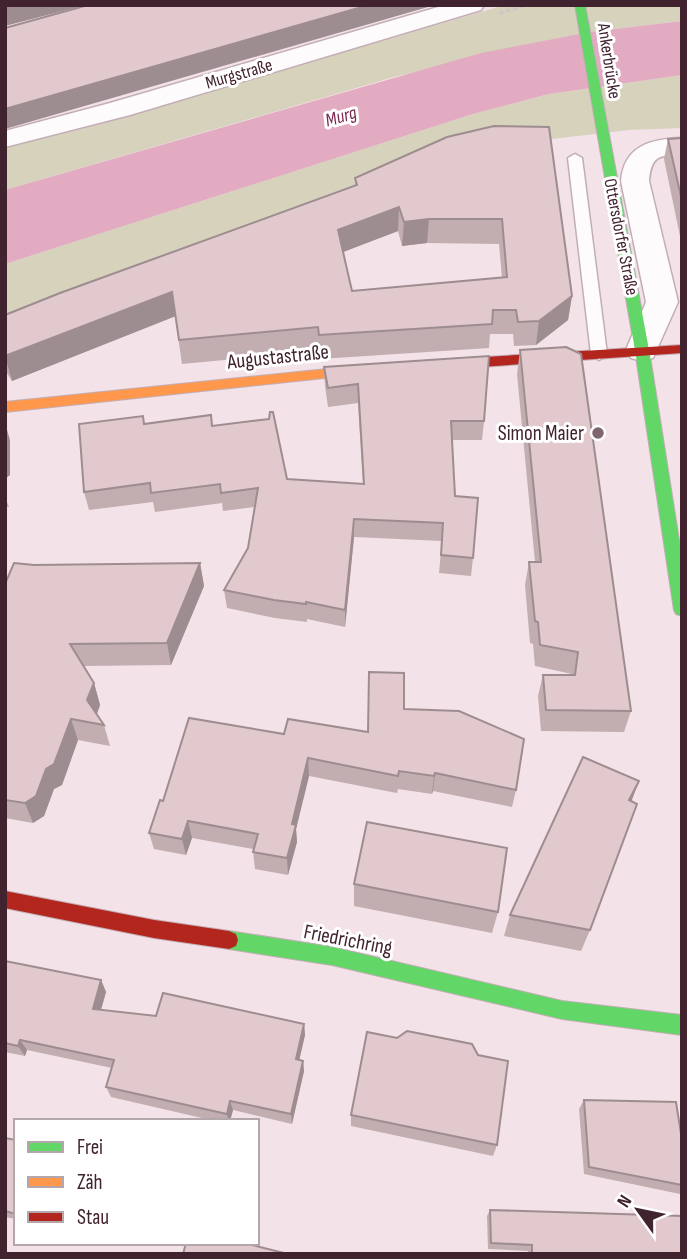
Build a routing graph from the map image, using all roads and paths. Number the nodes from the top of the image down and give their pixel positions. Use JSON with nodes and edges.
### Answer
{"nodes":[{"id":1,"x":472,"y":5,"type":"edge"},
{"id":2,"x":580,"y":5,"type":"edge"},
{"id":3,"x":600,"y":123,"type":"joint"},
{"id":4,"x":5,"y":139,"type":"edge"},
{"id":5,"x":670,"y":146,"type":"edge"},
{"id":6,"x":575,"y":158,"type":"dead end"},
{"id":7,"x":682,"y":349,"type":"edge"},
{"id":8,"x":642,"y":351,"type":"junction"},
{"id":9,"x":599,"y":354,"type":"junction"},
{"id":10,"x":424,"y":366,"type":"edge"},
{"id":11,"x":397,"y":368,"type":"edge"},
{"id":12,"x":5,"y":407,"type":"edge"},
{"id":13,"x":682,"y":610,"type":"edge"},
{"id":14,"x":5,"y":899,"type":"edge"},
{"id":15,"x":682,"y":1025,"type":"edge"}],
"edges":[{"from":1,"to":4,"type":"street","name":"Murgstraße"},
{"from":2,"to":3,"type":"street","name":"Ankerbrücke"},
{"from":3,"to":8,"type":"street","name":"Ottersdorfer Straße"},
{"from":5,"to":8,"type":"street","name":"Ottersdorfer Straße"},
{"from":6,"to":9,"type":"lane"},
{"from":7,"to":8,"type":"street"},
{"from":8,"to":9,"type":"street"},
{"from":8,"to":13,"type":"street","name":"Ottersdorfer Straße"},
{"from":9,"to":10,"type":"street"},
{"from":11,"to":12,"type":"street","name":"Augustastraße"},
{"from":14,"to":15,"type":"street","name":"Friedrichring"}]}
